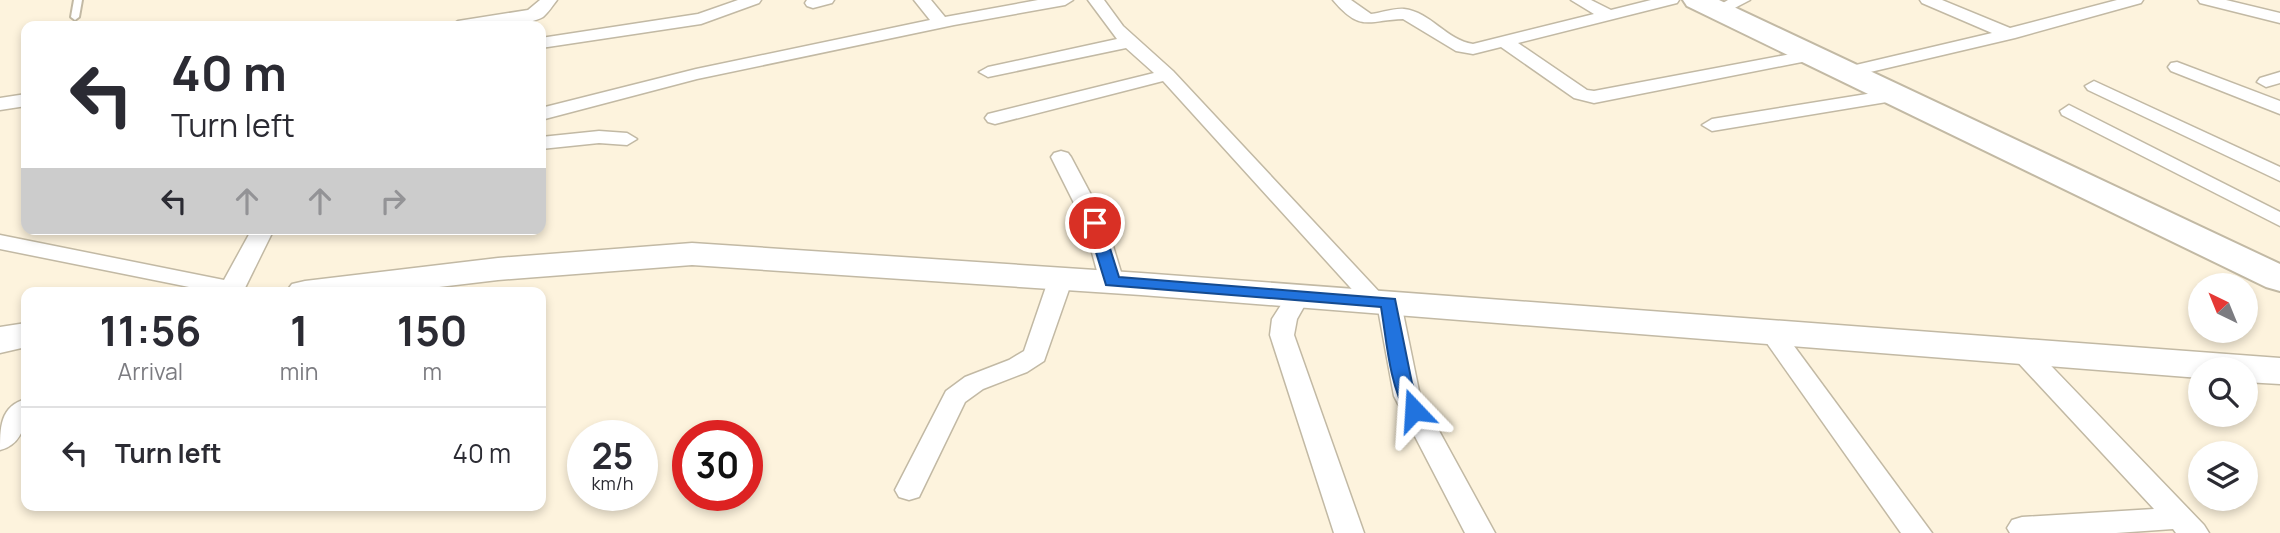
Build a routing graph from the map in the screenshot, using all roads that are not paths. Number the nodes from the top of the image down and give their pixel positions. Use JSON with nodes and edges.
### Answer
{"nodes":[{"id":1,"x":78,"y":0,"type":"edge"},
{"id":2,"x":549,"y":0,"type":"edge"},
{"id":3,"x":679,"y":0,"type":"edge"},
{"id":4,"x":753,"y":0,"type":"edge"},
{"id":5,"x":922,"y":0,"type":"edge"},
{"id":6,"x":1065,"y":0,"type":"edge"},
{"id":7,"x":1096,"y":0,"type":"edge"},
{"id":8,"x":1341,"y":0,"type":"edge"},
{"id":9,"x":1579,"y":0,"type":"edge"},
{"id":10,"x":1671,"y":0,"type":"edge"},
{"id":11,"x":2135,"y":0,"type":"edge"},
{"id":12,"x":2206,"y":0,"type":"edge"},
{"id":13,"x":1941,"y":2,"type":"edge"},
{"id":14,"x":1719,"y":3,"type":"edge"},
{"id":15,"x":1608,"y":15,"type":"junction"},
{"id":16,"x":75,"y":17,"type":"dead end"},
{"id":17,"x":2280,"y":18,"type":"edge"},
{"id":18,"x":491,"y":21,"type":"edge"},
{"id":19,"x":686,"y":21,"type":"junction"},
{"id":20,"x":941,"y":23,"type":"junction"},
{"id":21,"x":2009,"y":34,"type":"junction"},
{"id":22,"x":546,"y":42,"type":"edge"},
{"id":23,"x":1128,"y":42,"type":"junction"},
{"id":24,"x":1505,"y":42,"type":"junction"},
{"id":25,"x":1812,"y":55,"type":"junction"},
{"id":26,"x":2177,"y":67,"type":"dead end"},
{"id":27,"x":988,"y":72,"type":"dead end"},
{"id":28,"x":1849,"y":72,"type":"junction"},
{"id":29,"x":1167,"y":75,"type":"junction"},
{"id":30,"x":2094,"y":86,"type":"dead end"},
{"id":31,"x":1898,"y":95,"type":"junction"},
{"id":32,"x":21,"y":101,"type":"edge"},
{"id":33,"x":0,"y":104,"type":"edge"},
{"id":34,"x":2280,"y":108,"type":"edge"},
{"id":35,"x":2069,"y":111,"type":"dead end"},
{"id":36,"x":546,"y":113,"type":"edge"},
{"id":37,"x":995,"y":118,"type":"dead end"},
{"id":38,"x":1712,"y":125,"type":"dead end"},
{"id":39,"x":627,"y":139,"type":"dead end"},
{"id":40,"x":546,"y":142,"type":"edge"},
{"id":41,"x":1061,"y":157,"type":"dead end"},
{"id":42,"x":2280,"y":175,"type":"edge"},
{"id":43,"x":2280,"y":220,"type":"edge"},
{"id":44,"x":260,"y":235,"type":"edge"},
{"id":45,"x":0,"y":242,"type":"edge"},
{"id":46,"x":1061,"y":278,"type":"junction"},
{"id":47,"x":2280,"y":279,"type":"edge"},
{"id":48,"x":1112,"y":282,"type":"junction"},
{"id":49,"x":218,"y":287,"type":"edge"},
{"id":50,"x":233,"y":287,"type":"edge"},
{"id":51,"x":347,"y":287,"type":"edge"},
{"id":52,"x":1298,"y":296,"type":"junction"},
{"id":53,"x":1382,"y":302,"type":"junction"},
{"id":54,"x":1772,"y":332,"type":"junction"},
{"id":55,"x":21,"y":336,"type":"edge"},
{"id":56,"x":0,"y":340,"type":"edge"},
{"id":57,"x":2021,"y":350,"type":"junction"},
{"id":58,"x":2280,"y":371,"type":"edge"},
{"id":59,"x":21,"y":415,"type":"edge"},
{"id":60,"x":0,"y":442,"type":"edge"},
{"id":61,"x":909,"y":490,"type":"dead end"},
{"id":62,"x":2187,"y":526,"type":"edge"},
{"id":63,"x":2022,"y":528,"type":"dead end"},
{"id":64,"x":1349,"y":533,"type":"edge"},
{"id":65,"x":1480,"y":533,"type":"edge"},
{"id":66,"x":1917,"y":533,"type":"edge"}],
"edges":[{"from":1,"to":16,"type":"lane"},
{"from":2,"to":18,"type":"street"},
{"from":3,"to":19,"type":"street"},
{"from":4,"to":19,"type":"street"},
{"from":5,"to":20,"type":"street"},
{"from":6,"to":20,"type":"street"},
{"from":7,"to":23,"type":"street"},
{"from":8,"to":24,"type":"street"},
{"from":9,"to":15,"type":"street"},
{"from":10,"to":15,"type":"street"},
{"from":11,"to":21,"type":"street"},
{"from":12,"to":17,"type":"street"},
{"from":13,"to":21,"type":"street"},
{"from":14,"to":25,"type":"highway"},
{"from":15,"to":24,"type":"street"},
{"from":19,"to":22,"type":"street"},
{"from":20,"to":36,"type":"street"},
{"from":21,"to":28,"type":"street"},
{"from":23,"to":27,"type":"street"},
{"from":23,"to":29,"type":"street"},
{"from":24,"to":25,"type":"street"},
{"from":25,"to":28,"type":"highway"},
{"from":26,"to":34,"type":"street"},
{"from":28,"to":31,"type":"highway"},
{"from":29,"to":37,"type":"street"},
{"from":29,"to":53,"type":"street"},
{"from":30,"to":42,"type":"street"},
{"from":31,"to":38,"type":"street"},
{"from":31,"to":47,"type":"highway"},
{"from":32,"to":33,"type":"street"},
{"from":35,"to":43,"type":"street"},
{"from":39,"to":40,"type":"street"},
{"from":41,"to":48,"type":"street"},
{"from":44,"to":50,"type":"street"},
{"from":45,"to":49,"type":"street"},
{"from":46,"to":48,"type":"main road"},
{"from":46,"to":51,"type":"main road"},
{"from":46,"to":61,"type":"street"},
{"from":48,"to":52,"type":"main road"},
{"from":52,"to":53,"type":"main road"},
{"from":52,"to":64,"type":"street"},
{"from":53,"to":54,"type":"main road"},
{"from":53,"to":65,"type":"street"},
{"from":54,"to":57,"type":"main road"},
{"from":54,"to":66,"type":"street"},
{"from":55,"to":56,"type":"main road"},
{"from":57,"to":58,"type":"main road"},
{"from":57,"to":62,"type":"street"},
{"from":59,"to":60,"type":"street"},
{"from":62,"to":63,"type":"street"}]}
